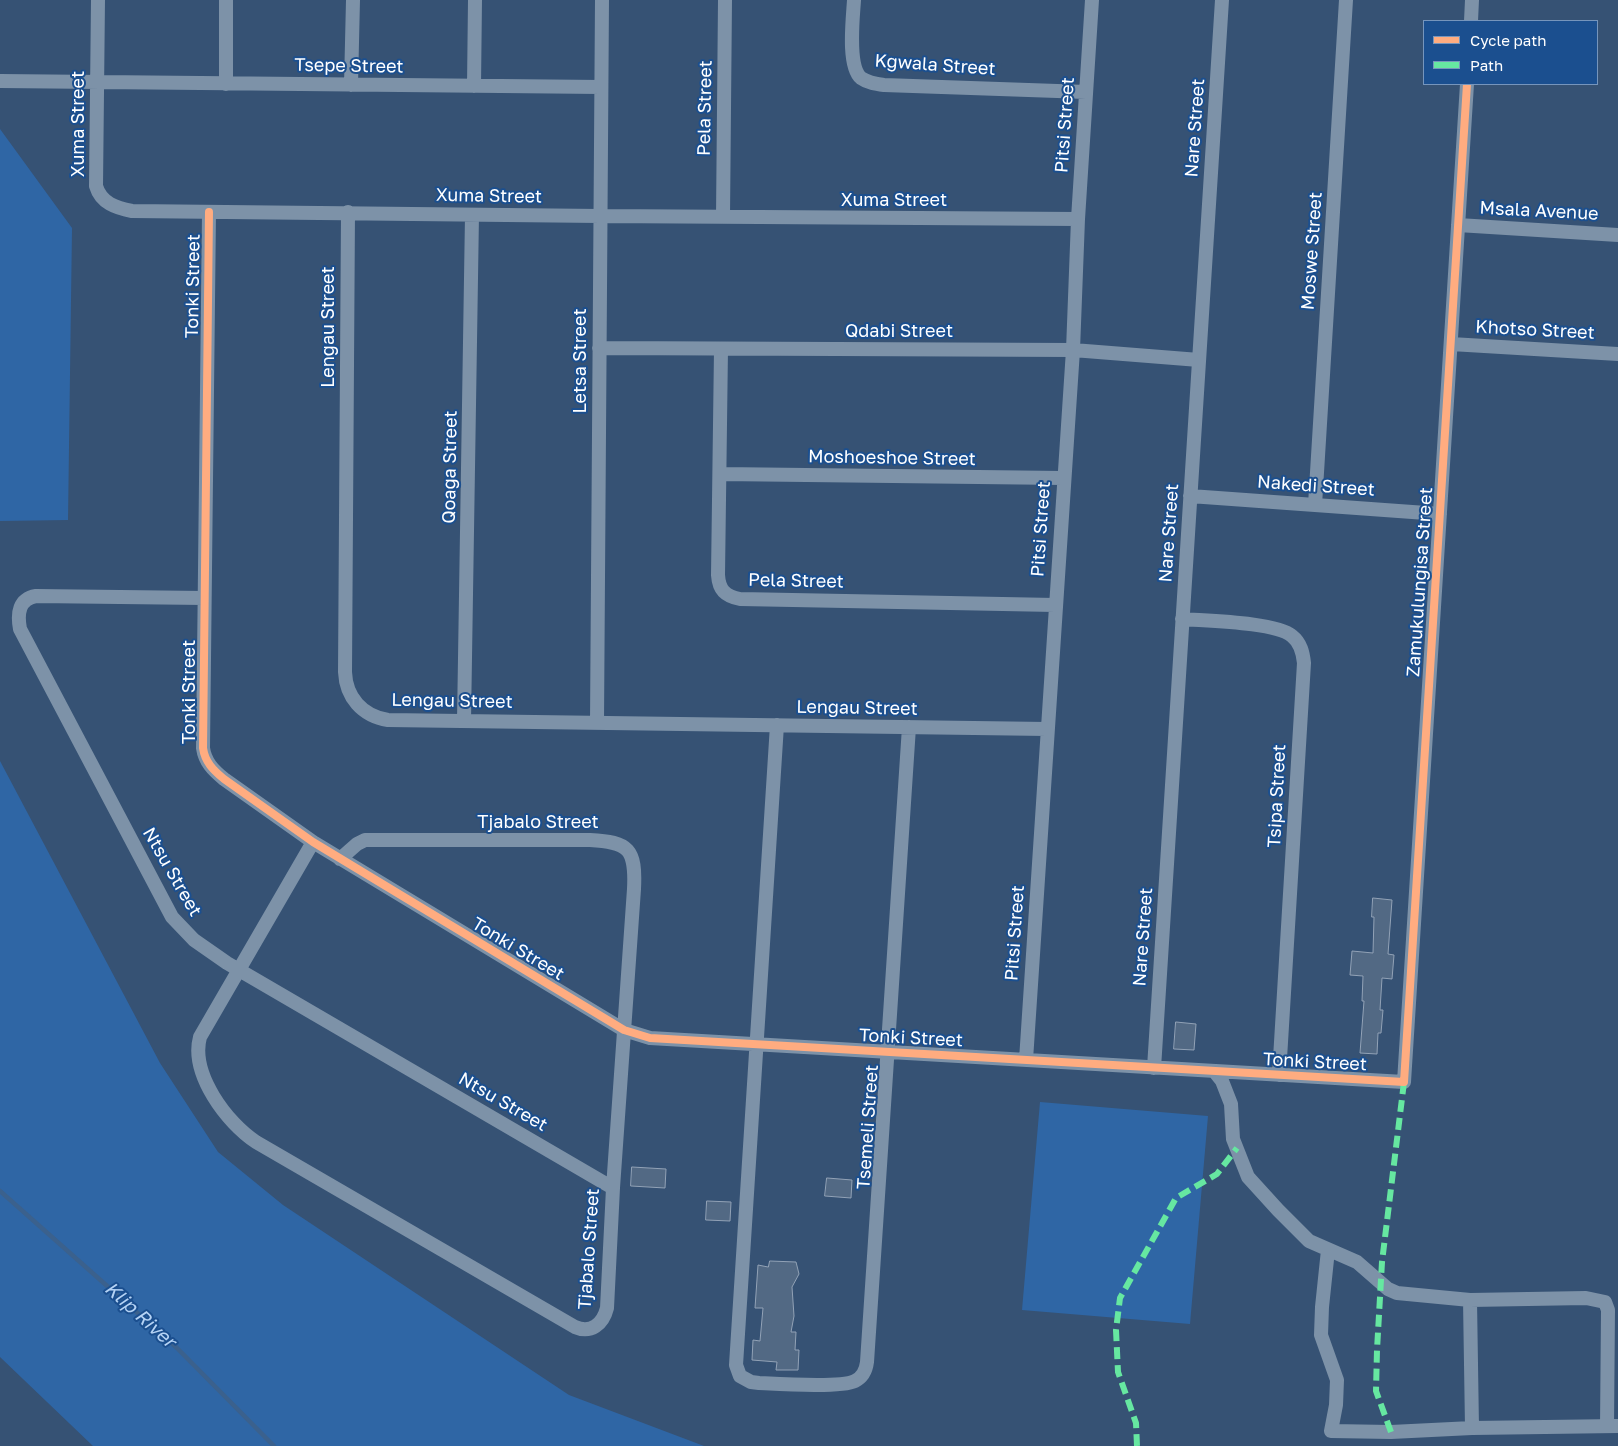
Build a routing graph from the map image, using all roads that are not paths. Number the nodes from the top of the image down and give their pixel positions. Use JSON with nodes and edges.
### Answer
{"nodes":[{"id":1,"x":98,"y":0,"type":"edge"},
{"id":2,"x":226,"y":0,"type":"edge"},
{"id":3,"x":353,"y":0,"type":"edge"},
{"id":4,"x":475,"y":0,"type":"edge"},
{"id":5,"x":602,"y":0,"type":"edge"},
{"id":6,"x":725,"y":0,"type":"edge"},
{"id":7,"x":854,"y":0,"type":"edge"},
{"id":8,"x":1092,"y":0,"type":"edge"},
{"id":9,"x":1222,"y":0,"type":"edge"},
{"id":10,"x":1346,"y":0,"type":"edge"},
{"id":11,"x":1472,"y":0,"type":"edge"},
{"id":12,"x":1471,"y":20,"type":"edge"},
{"id":13,"x":0,"y":81,"type":"edge"},
{"id":14,"x":97,"y":82,"type":"junction"},
{"id":15,"x":226,"y":84,"type":"junction"},
{"id":16,"x":351,"y":85,"type":"junction"},
{"id":17,"x":1467,"y":85,"type":"edge"},
{"id":18,"x":474,"y":86,"type":"junction"},
{"id":19,"x":601,"y":88,"type":"junction"},
{"id":20,"x":1086,"y":92,"type":"junction"},
{"id":21,"x":209,"y":212,"type":"junction"},
{"id":22,"x":348,"y":212,"type":"junction"},
{"id":23,"x":472,"y":215,"type":"junction"},
{"id":24,"x":600,"y":216,"type":"junction"},
{"id":25,"x":723,"y":217,"type":"junction"},
{"id":26,"x":1078,"y":219,"type":"junction"},
{"id":27,"x":1458,"y":225,"type":"junction"},
{"id":28,"x":1618,"y":235,"type":"edge"},
{"id":29,"x":1451,"y":344,"type":"junction"},
{"id":30,"x":599,"y":348,"type":"junction"},
{"id":31,"x":721,"y":349,"type":"junction"},
{"id":32,"x":1073,"y":350,"type":"junction"},
{"id":33,"x":1618,"y":354,"type":"edge"},
{"id":34,"x":1199,"y":360,"type":"junction"},
{"id":35,"x":721,"y":474,"type":"junction"},
{"id":36,"x":1063,"y":478,"type":"junction"},
{"id":37,"x":1190,"y":496,"type":"junction"},
{"id":38,"x":1314,"y":505,"type":"junction"},
{"id":39,"x":1440,"y":514,"type":"junction"},
{"id":40,"x":204,"y":598,"type":"junction"},
{"id":41,"x":1055,"y":605,"type":"junction"},
{"id":42,"x":1182,"y":618,"type":"junction"},
{"id":43,"x":464,"y":721,"type":"junction"},
{"id":44,"x":597,"y":723,"type":"junction"},
{"id":45,"x":777,"y":726,"type":"junction"},
{"id":46,"x":909,"y":727,"type":"junction"},
{"id":47,"x":1047,"y":729,"type":"junction"},
{"id":48,"x":312,"y":842,"type":"junction"},
{"id":49,"x":340,"y":860,"type":"junction"},
{"id":50,"x":239,"y":970,"type":"junction"},
{"id":51,"x":624,"y":1030,"type":"junction"},
{"id":52,"x":756,"y":1044,"type":"junction"},
{"id":53,"x":888,"y":1052,"type":"junction"},
{"id":54,"x":1026,"y":1060,"type":"junction"},
{"id":55,"x":1154,"y":1068,"type":"junction"},
{"id":56,"x":1214,"y":1071,"type":"junction"},
{"id":57,"x":1279,"y":1075,"type":"junction"},
{"id":58,"x":1404,"y":1082,"type":"joint"},
{"id":59,"x":613,"y":1188,"type":"junction"},
{"id":60,"x":1328,"y":1250,"type":"junction"},
{"id":61,"x":1470,"y":1300,"type":"junction"},
{"id":62,"x":1612,"y":1426,"type":"edge"},
{"id":63,"x":1472,"y":1428,"type":"junction"}],
"edges":[{"from":1,"to":14,"type":"street","name":"Xuma Street"},
{"from":2,"to":15,"type":"street"},
{"from":3,"to":16,"type":"street"},
{"from":4,"to":18,"type":"street"},
{"from":5,"to":19,"type":"street","name":"Letsa Street"},
{"from":6,"to":25,"type":"street","name":"Pela Street"},
{"from":7,"to":20,"type":"street","name":"Kgwala Street"},
{"from":8,"to":20,"type":"street","name":"Pitsi Street"},
{"from":9,"to":34,"type":"street","name":"Nare Street"},
{"from":10,"to":38,"type":"street","name":"Moswe Street"},
{"from":11,"to":12,"type":"street"},
{"from":13,"to":14,"type":"street","name":"Tsepe Street"},
{"from":14,"to":15,"type":"street","name":"Tsepe Street"},
{"from":14,"to":21,"type":"street","name":"Xuma Street"},
{"from":15,"to":16,"type":"street","name":"Tsepe Street"},
{"from":16,"to":18,"type":"street","name":"Tsepe Street"},
{"from":17,"to":27,"type":"street","name":"Zamukulungisa Street"},
{"from":18,"to":19,"type":"street","name":"Tsepe Street"},
{"from":19,"to":24,"type":"street","name":"Letsa Street"},
{"from":20,"to":26,"type":"street","name":"Pitsi Street"},
{"from":21,"to":22,"type":"street","name":"Xuma Street"},
{"from":21,"to":40,"type":"street","name":"Tonki Street"},
{"from":22,"to":23,"type":"street","name":"Xuma Street"},
{"from":22,"to":43,"type":"street","name":"Lengau Street"},
{"from":23,"to":24,"type":"street","name":"Xuma Street"},
{"from":23,"to":43,"type":"street","name":"Qoaga Street"},
{"from":24,"to":25,"type":"street","name":"Xuma Street"},
{"from":24,"to":30,"type":"street","name":"Letsa Street"},
{"from":25,"to":26,"type":"street","name":"Xuma Street"},
{"from":26,"to":32,"type":"street","name":"Pitsi Street"},
{"from":27,"to":28,"type":"street","name":"Msala Avenue"},
{"from":27,"to":29,"type":"street","name":"Zamukulungisa Street"},
{"from":29,"to":33,"type":"street","name":"Khotso Street"},
{"from":29,"to":39,"type":"street","name":"Zamukulungisa Street"},
{"from":30,"to":31,"type":"street","name":"Qdabi Street"},
{"from":30,"to":44,"type":"street","name":"Letsa Street"},
{"from":31,"to":32,"type":"street","name":"Qdabi Street"},
{"from":31,"to":35,"type":"street","name":"Pela Street"},
{"from":32,"to":34,"type":"street","name":"Qdabi Street"},
{"from":32,"to":36,"type":"street","name":"Pitsi Street"},
{"from":34,"to":37,"type":"street","name":"Nare Street"},
{"from":35,"to":36,"type":"street","name":"Moshoeshoe Street"},
{"from":35,"to":41,"type":"street","name":"Pela Street"},
{"from":36,"to":41,"type":"street","name":"Pitsi Street"},
{"from":37,"to":38,"type":"street","name":"Nakedi Street"},
{"from":37,"to":42,"type":"street","name":"Nare Street"},
{"from":38,"to":39,"type":"street","name":"Nakedi Street"},
{"from":39,"to":58,"type":"street","name":"Zamukulungisa Street"},
{"from":40,"to":48,"type":"street","name":"Tonki Street"},
{"from":40,"to":50,"type":"street","name":"Ntsu Street"},
{"from":41,"to":47,"type":"street","name":"Pitsi Street"},
{"from":42,"to":55,"type":"street","name":"Nare Street"},
{"from":42,"to":57,"type":"street","name":"Tsipa Street"},
{"from":43,"to":44,"type":"street","name":"Lengau Street"},
{"from":44,"to":45,"type":"street","name":"Lengau Street"},
{"from":45,"to":46,"type":"street","name":"Lengau Street"},
{"from":45,"to":52,"type":"street","name":"Tsemeli Street"},
{"from":46,"to":47,"type":"street","name":"Lengau Street"},
{"from":46,"to":53,"type":"street","name":"Tsemeli Street"},
{"from":47,"to":54,"type":"street","name":"Pitsi Street"},
{"from":48,"to":49,"type":"street","name":"Tonki Street"},
{"from":48,"to":50,"type":"street","name":"Tjabalo Street"},
{"from":49,"to":51,"type":"street","name":"Tonki Street"},
{"from":49,"to":51,"type":"street","name":"Tjabalo Street"},
{"from":50,"to":59,"type":"street","name":"Ntsu Street"},
{"from":50,"to":59,"type":"street","name":"Tjabalo Street"},
{"from":51,"to":52,"type":"street","name":"Tonki Street"},
{"from":51,"to":59,"type":"street","name":"Tjabalo Street"},
{"from":52,"to":53,"type":"street","name":"Tonki Street"},
{"from":52,"to":53,"type":"street","name":"Tsemeli Street"},
{"from":53,"to":54,"type":"street","name":"Tonki Street"},
{"from":54,"to":55,"type":"street","name":"Tonki Street"},
{"from":55,"to":56,"type":"street","name":"Tonki Street"},
{"from":56,"to":57,"type":"street","name":"Tonki Street"},
{"from":56,"to":60,"type":"street"},
{"from":57,"to":58,"type":"street","name":"Tonki Street"},
{"from":60,"to":61,"type":"street"},
{"from":60,"to":63,"type":"street"},
{"from":61,"to":62,"type":"street"},
{"from":61,"to":63,"type":"street"},
{"from":62,"to":63,"type":"street"}]}
